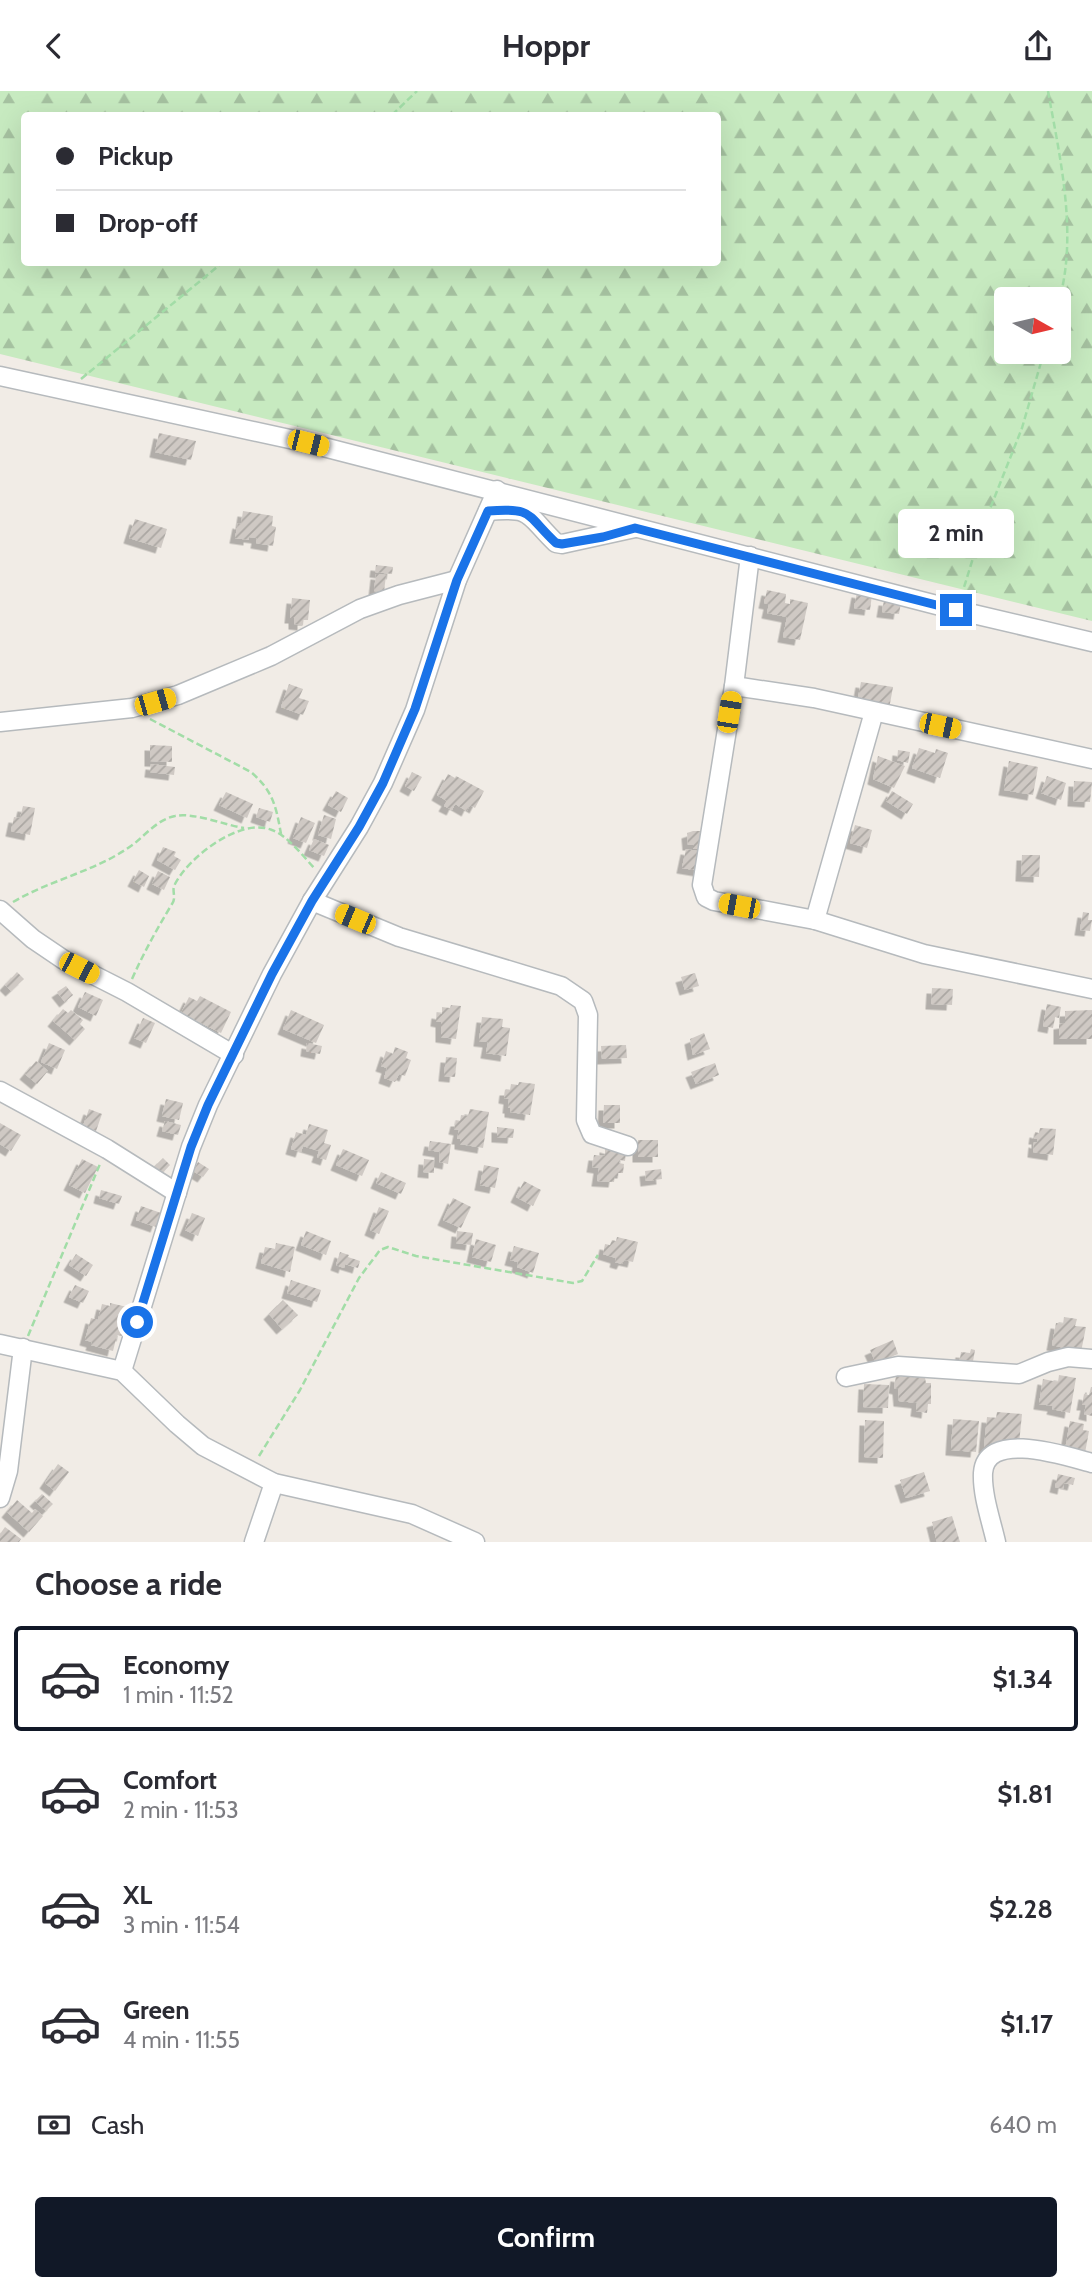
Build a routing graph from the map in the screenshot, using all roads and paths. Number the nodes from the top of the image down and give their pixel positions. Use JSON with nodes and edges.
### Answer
{"nodes":[{"id":1,"x":417,"y":91,"type":"edge"},
{"id":2,"x":1048,"y":91,"type":"edge"},
{"id":3,"x":395,"y":112,"type":"edge"},
{"id":4,"x":218,"y":266,"type":"edge"},
{"id":5,"x":1061,"y":287,"type":"edge"},
{"id":6,"x":1041,"y":364,"type":"edge"},
{"id":7,"x":0,"y":376,"type":"edge"},
{"id":8,"x":67,"y":390,"type":"junction"},
{"id":9,"x":497,"y":490,"type":"junction"},
{"id":10,"x":488,"y":511,"type":"junction"},
{"id":11,"x":635,"y":528,"type":"junction"},
{"id":12,"x":750,"y":556,"type":"junction"},
{"id":13,"x":457,"y":580,"type":"junction"},
{"id":14,"x":956,"y":610,"type":"junction"},
{"id":15,"x":1092,"y":642,"type":"edge"},
{"id":16,"x":734,"y":685,"type":"junction"},
{"id":17,"x":132,"y":708,"type":"junction"},
{"id":18,"x":874,"y":712,"type":"junction"},
{"id":19,"x":0,"y":722,"type":"edge"},
{"id":20,"x":1092,"y":759,"type":"edge"},
{"id":21,"x":247,"y":828,"type":"junction"},
{"id":22,"x":281,"y":834,"type":"junction"},
{"id":23,"x":325,"y":879,"type":"junction"},
{"id":24,"x":312,"y":901,"type":"junction"},
{"id":25,"x":4,"y":907,"type":"edge"},
{"id":26,"x":815,"y":920,"type":"junction"},
{"id":27,"x":1092,"y":989,"type":"edge"},
{"id":28,"x":127,"y":992,"type":"junction"},
{"id":29,"x":234,"y":1055,"type":"junction"},
{"id":30,"x":0,"y":1091,"type":"edge"},
{"id":31,"x":628,"y":1146,"type":"dead end"},
{"id":32,"x":107,"y":1149,"type":"junction"},
{"id":33,"x":177,"y":1193,"type":"junction"},
{"id":34,"x":598,"y":1255,"type":"dead end"},
{"id":35,"x":0,"y":1343,"type":"edge"},
{"id":36,"x":23,"y":1348,"type":"junction"},
{"id":37,"x":1092,"y":1359,"type":"edge"},
{"id":38,"x":122,"y":1371,"type":"junction"},
{"id":39,"x":846,"y":1377,"type":"dead end"},
{"id":40,"x":1092,"y":1462,"type":"edge"},
{"id":41,"x":250,"y":1471,"type":"junction"},
{"id":42,"x":274,"y":1483,"type":"junction"},
{"id":43,"x":0,"y":1498,"type":"edge"},
{"id":44,"x":452,"y":1537,"type":"edge"},
{"id":45,"x":254,"y":1542,"type":"edge"},
{"id":46,"x":475,"y":1542,"type":"edge"},
{"id":47,"x":996,"y":1542,"type":"edge"}],
"edges":[{"from":1,"to":3,"type":"path"},
{"from":2,"to":5,"type":"path"},
{"from":4,"to":8,"type":"path"},
{"from":6,"to":14,"type":"path"},
{"from":7,"to":8,"type":"street"},
{"from":8,"to":9,"type":"street"},
{"from":9,"to":10,"type":"street"},
{"from":9,"to":11,"type":"street"},
{"from":10,"to":11,"type":"street"},
{"from":10,"to":13,"type":"street"},
{"from":11,"to":12,"type":"street"},
{"from":12,"to":14,"type":"street"},
{"from":12,"to":16,"type":"street"},
{"from":13,"to":17,"type":"street"},
{"from":13,"to":23,"type":"street"},
{"from":14,"to":15,"type":"street"},
{"from":16,"to":18,"type":"street"},
{"from":16,"to":26,"type":"street"},
{"from":17,"to":19,"type":"street"},
{"from":17,"to":22,"type":"path"},
{"from":18,"to":20,"type":"street"},
{"from":18,"to":26,"type":"street"},
{"from":21,"to":22,"type":"path"},
{"from":21,"to":25,"type":"path"},
{"from":21,"to":28,"type":"path"},
{"from":22,"to":23,"type":"path"},
{"from":23,"to":24,"type":"street"},
{"from":24,"to":29,"type":"street"},
{"from":24,"to":31,"type":"street"},
{"from":25,"to":28,"type":"street"},
{"from":26,"to":27,"type":"street"},
{"from":28,"to":29,"type":"street"},
{"from":29,"to":33,"type":"street"},
{"from":30,"to":32,"type":"street"},
{"from":32,"to":33,"type":"street"},
{"from":32,"to":36,"type":"path"},
{"from":33,"to":38,"type":"street"},
{"from":34,"to":41,"type":"path"},
{"from":35,"to":36,"type":"street"},
{"from":36,"to":38,"type":"street"},
{"from":36,"to":43,"type":"street"},
{"from":37,"to":39,"type":"street"},
{"from":38,"to":41,"type":"street"},
{"from":40,"to":47,"type":"street"},
{"from":41,"to":42,"type":"street"},
{"from":42,"to":44,"type":"street"},
{"from":42,"to":45,"type":"street"},
{"from":44,"to":46,"type":"street"}]}
